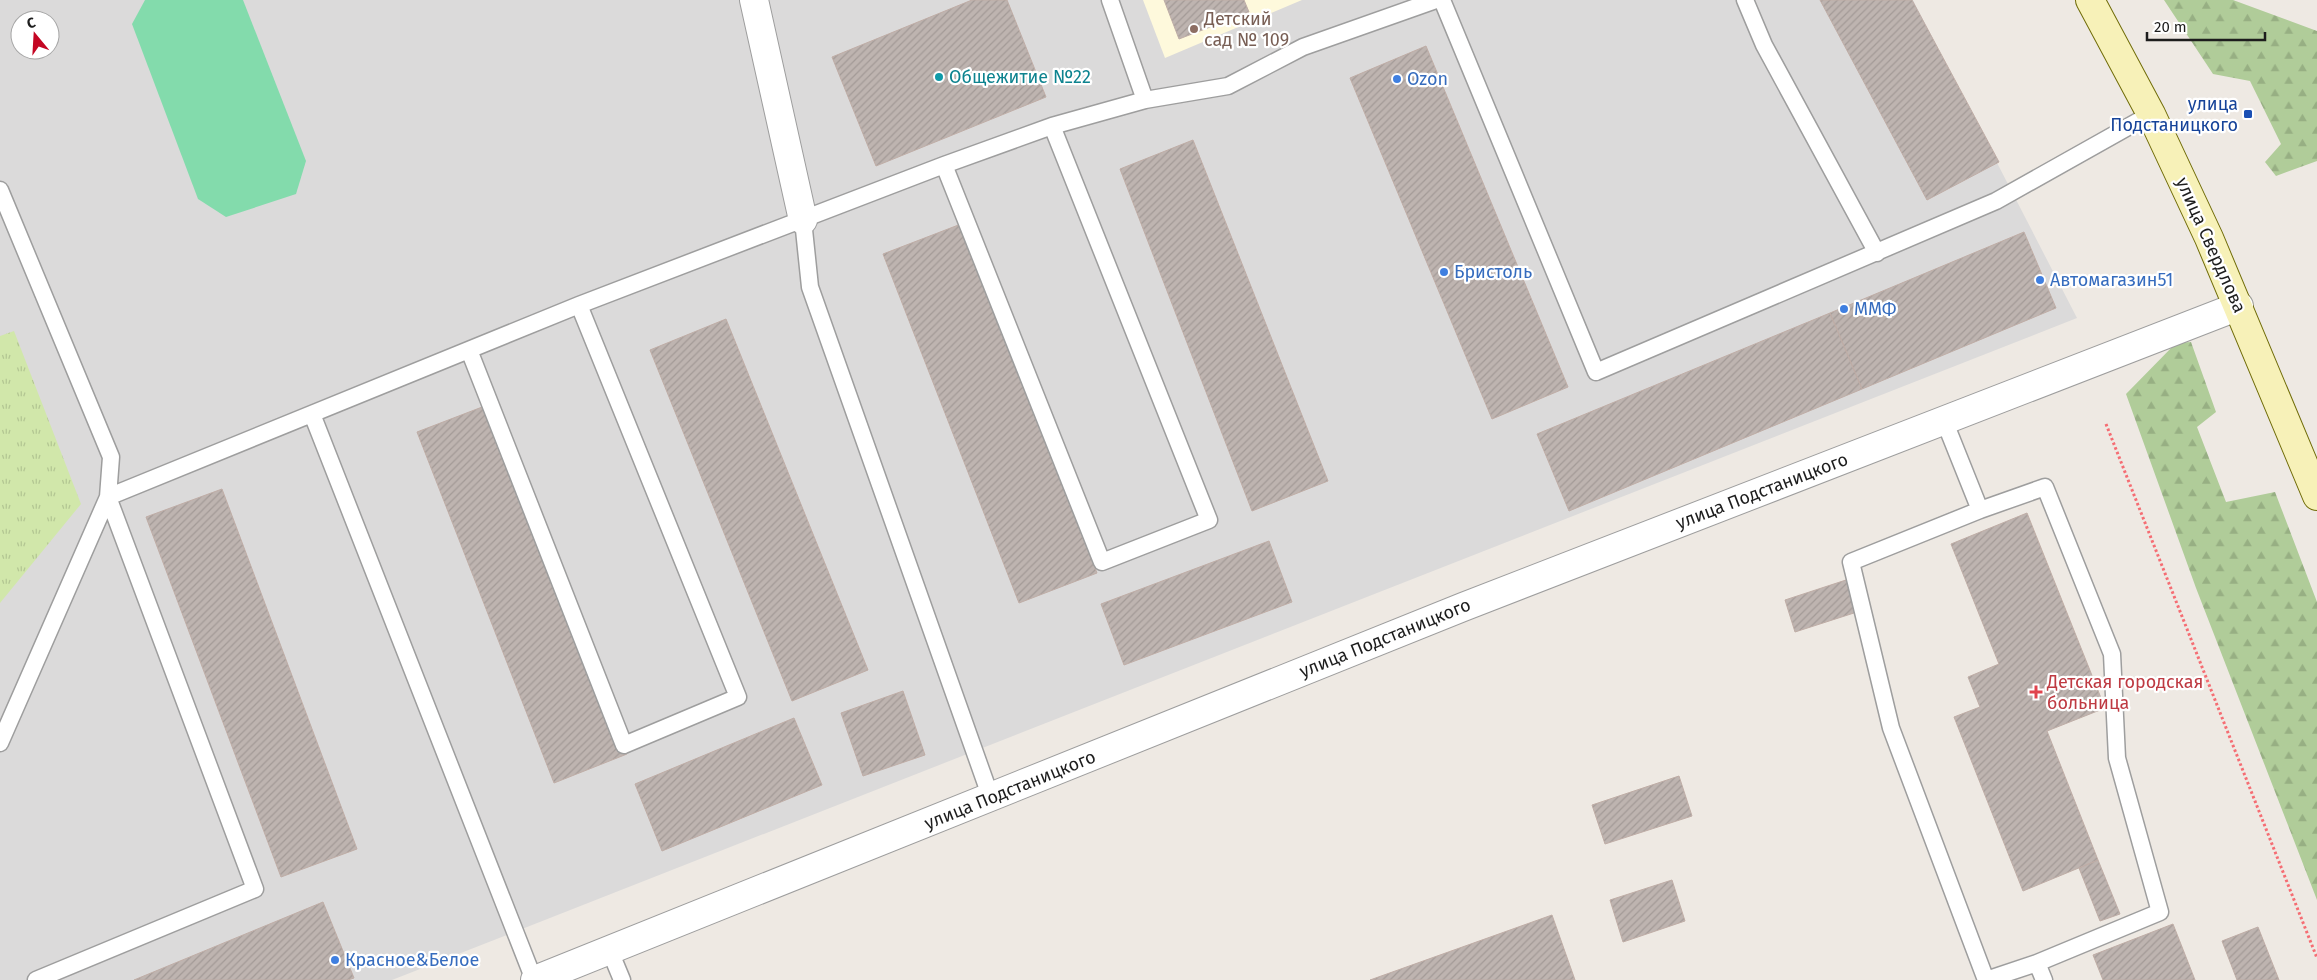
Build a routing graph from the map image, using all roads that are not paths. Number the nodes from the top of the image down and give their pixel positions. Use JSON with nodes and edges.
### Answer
{"nodes":[{"id":1,"x":754,"y":0,"type":"edge"},
{"id":2,"x":1110,"y":0,"type":"edge"},
{"id":3,"x":1436,"y":0,"type":"edge"},
{"id":4,"x":1442,"y":0,"type":"edge"},
{"id":5,"x":1745,"y":0,"type":"edge"},
{"id":6,"x":2090,"y":0,"type":"edge"},
{"id":7,"x":1145,"y":100,"type":"junction"},
{"id":8,"x":2151,"y":114,"type":"junction"},
{"id":9,"x":1052,"y":126,"type":"junction"},
{"id":10,"x":944,"y":165,"type":"junction"},
{"id":11,"x":0,"y":190,"type":"edge"},
{"id":12,"x":803,"y":220,"type":"junction"},
{"id":13,"x":1877,"y":253,"type":"junction"},
{"id":14,"x":579,"y":305,"type":"junction"},
{"id":15,"x":2239,"y":306,"type":"junction"},
{"id":16,"x":469,"y":350,"type":"junction"},
{"id":17,"x":312,"y":414,"type":"junction"},
{"id":18,"x":1944,"y":420,"type":"junction"},
{"id":19,"x":2317,"y":496,"type":"edge"},
{"id":20,"x":108,"y":497,"type":"junction"},
{"id":21,"x":1980,"y":510,"type":"junction"},
{"id":22,"x":0,"y":743,"type":"edge"},
{"id":23,"x":991,"y":798,"type":"junction"},
{"id":24,"x":610,"y":951,"type":"junction"},
{"id":25,"x":2037,"y":962,"type":"junction"},
{"id":26,"x":36,"y":980,"type":"edge"},
{"id":27,"x":535,"y":980,"type":"edge"},
{"id":28,"x":622,"y":980,"type":"edge"},
{"id":29,"x":2044,"y":980,"type":"edge"}],
"edges":[{"from":1,"to":12,"type":"street"},
{"from":2,"to":7,"type":"lane"},
{"from":3,"to":7,"type":"lane"},
{"from":4,"to":13,"type":"lane"},
{"from":5,"to":13,"type":"lane"},
{"from":6,"to":8,"type":"street","name":"улица Свердлова"},
{"from":7,"to":9,"type":"lane"},
{"from":8,"to":13,"type":"lane"},
{"from":8,"to":15,"type":"street","name":"улица Свердлова"},
{"from":9,"to":10,"type":"lane"},
{"from":9,"to":10,"type":"lane"},
{"from":10,"to":12,"type":"lane"},
{"from":11,"to":20,"type":"lane"},
{"from":12,"to":14,"type":"lane"},
{"from":12,"to":23,"type":"lane"},
{"from":14,"to":16,"type":"lane"},
{"from":14,"to":16,"type":"lane"},
{"from":15,"to":18,"type":"street","name":"улица Подстаницкого"},
{"from":15,"to":19,"type":"street","name":"улица Свердлова"},
{"from":16,"to":17,"type":"lane"},
{"from":17,"to":20,"type":"lane"},
{"from":17,"to":27,"type":"lane"},
{"from":18,"to":21,"type":"lane"},
{"from":18,"to":23,"type":"street","name":"улица Подстаницкого"},
{"from":20,"to":22,"type":"lane"},
{"from":20,"to":26,"type":"lane"},
{"from":21,"to":25,"type":"lane"},
{"from":21,"to":25,"type":"lane"},
{"from":23,"to":24,"type":"street","name":"улица Подстаницкого"},
{"from":24,"to":27,"type":"street","name":"улица Подстаницкого"},
{"from":24,"to":28,"type":"lane"},
{"from":25,"to":29,"type":"lane"}]}
